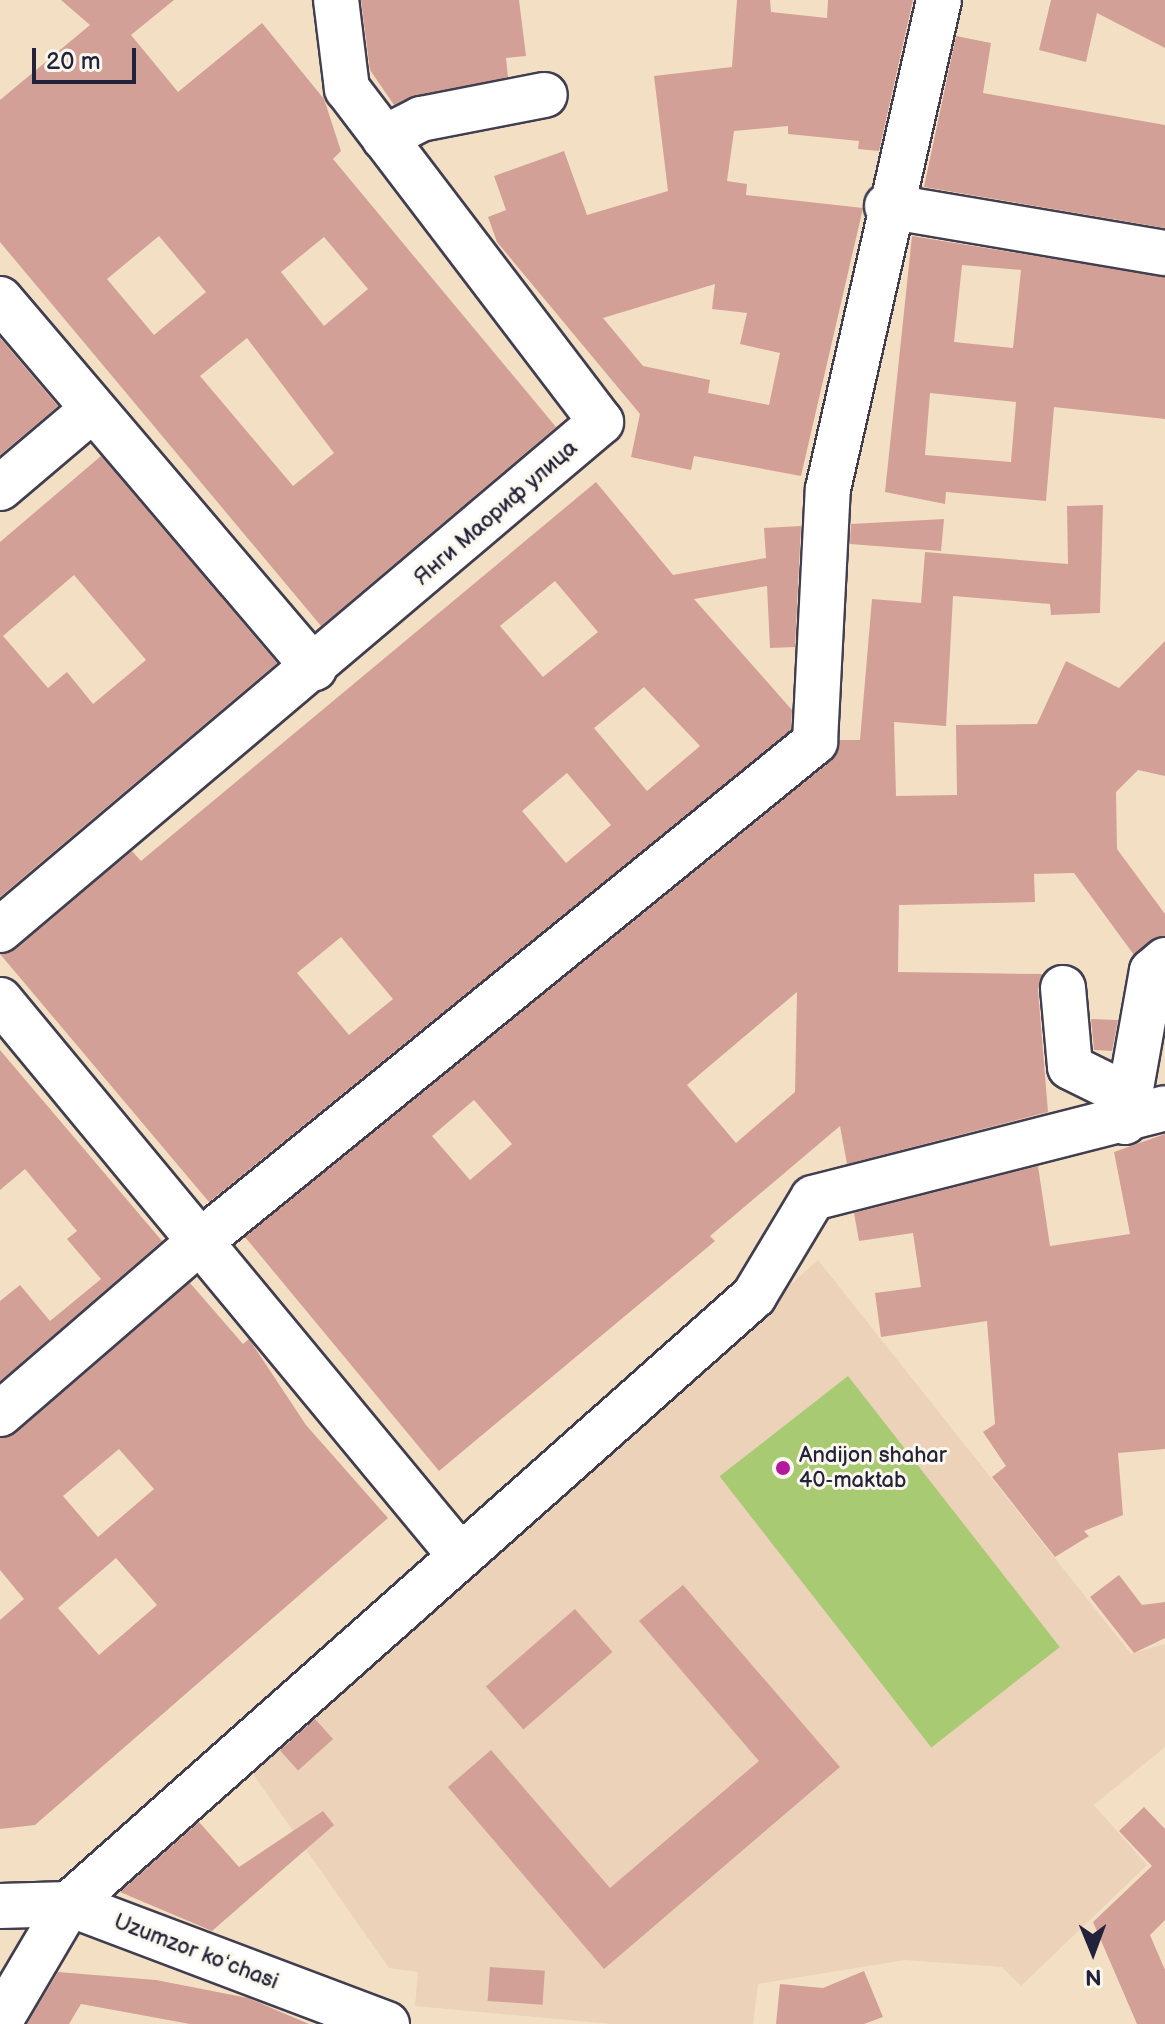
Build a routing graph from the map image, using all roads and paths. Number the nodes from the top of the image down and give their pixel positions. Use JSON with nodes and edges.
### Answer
{"nodes":[{"id":1,"x":336,"y":0,"type":"edge"},
{"id":2,"x":939,"y":0,"type":"edge"},
{"id":3,"x":545,"y":95,"type":"dead end"},
{"id":4,"x":384,"y":138,"type":"junction"},
{"id":5,"x":887,"y":206,"type":"junction"},
{"id":6,"x":1165,"y":253,"type":"edge"},
{"id":7,"x":0,"y":299,"type":"edge"},
{"id":8,"x":92,"y":410,"type":"junction"},
{"id":9,"x":0,"y":488,"type":"edge"},
{"id":10,"x":314,"y":668,"type":"junction"},
{"id":11,"x":0,"y":930,"type":"edge"},
{"id":12,"x":1165,"y":960,"type":"edge"},
{"id":13,"x":1063,"y":988,"type":"dead end"},
{"id":14,"x":0,"y":1000,"type":"edge"},
{"id":15,"x":1140,"y":1108,"type":"edge"},
{"id":16,"x":196,"y":1245,"type":"junction"},
{"id":17,"x":0,"y":1414,"type":"edge"},
{"id":18,"x":458,"y":1553,"type":"junction"},
{"id":19,"x":69,"y":1904,"type":"junction"},
{"id":20,"x":0,"y":1906,"type":"edge"},
{"id":21,"x":0,"y":2021,"type":"edge"},
{"id":22,"x":387,"y":2024,"type":"edge"}],
"edges":[{"from":1,"to":4,"type":"street","name":"Янги Маориф улица"},
{"from":2,"to":5,"type":"street"},
{"from":3,"to":4,"type":"street"},
{"from":4,"to":10,"type":"street","name":"Янги Маориф улица"},
{"from":5,"to":6,"type":"street"},
{"from":5,"to":16,"type":"street"},
{"from":7,"to":8,"type":"street"},
{"from":8,"to":9,"type":"street"},
{"from":8,"to":10,"type":"street"},
{"from":10,"to":11,"type":"street","name":"Янги Маориф улица"},
{"from":12,"to":15,"type":"street"},
{"from":13,"to":15,"type":"street"},
{"from":14,"to":16,"type":"street"},
{"from":15,"to":18,"type":"street"},
{"from":16,"to":17,"type":"street"},
{"from":16,"to":18,"type":"street"},
{"from":18,"to":19,"type":"street"},
{"from":19,"to":20,"type":"street","name":"Uzumzor koʻchasi"},
{"from":19,"to":21,"type":"street"},
{"from":19,"to":22,"type":"street","name":"Uzumzor koʻchasi"}]}
